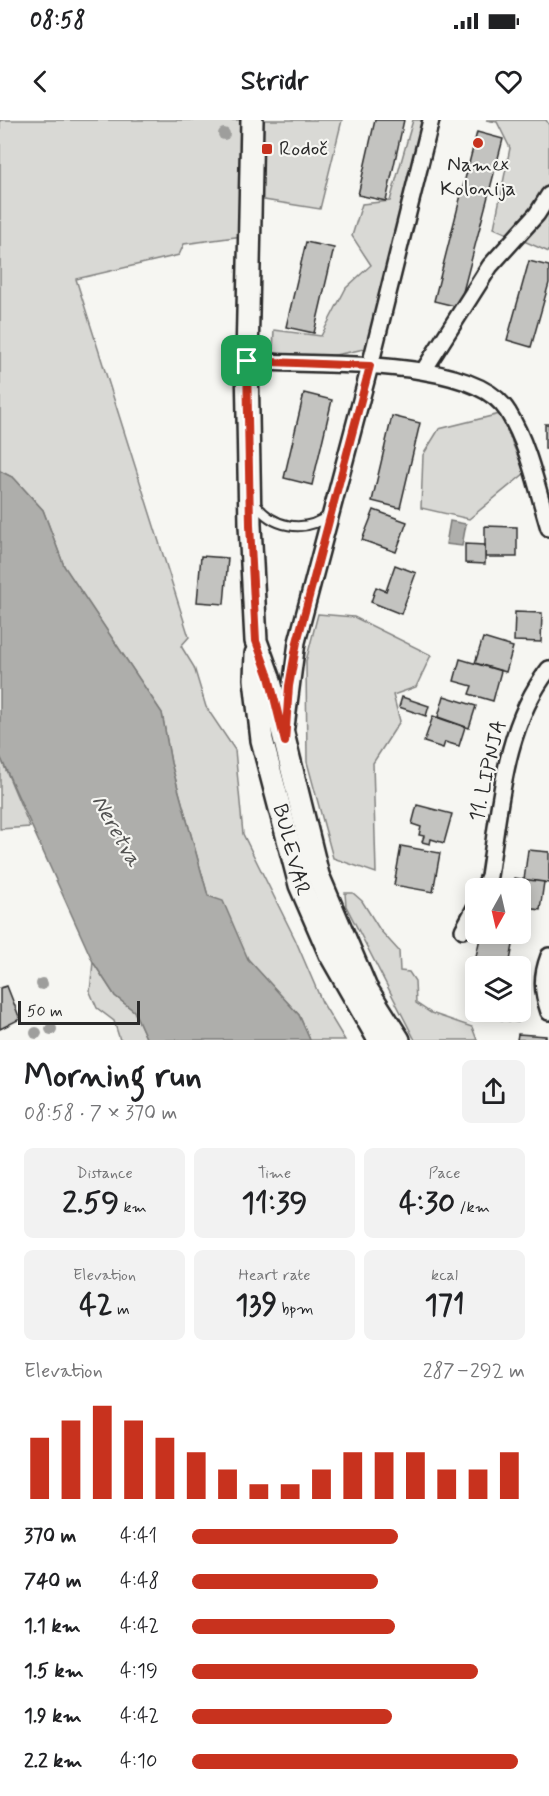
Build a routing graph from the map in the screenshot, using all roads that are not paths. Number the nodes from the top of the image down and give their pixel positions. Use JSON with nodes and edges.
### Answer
{"nodes":[{"id":1,"x":252,"y":120,"type":"edge"},
{"id":2,"x":431,"y":120,"type":"edge"},
{"id":3,"x":549,"y":195,"type":"edge"},
{"id":4,"x":247,"y":361,"type":"junction"},
{"id":5,"x":370,"y":366,"type":"junction"},
{"id":6,"x":424,"y":370,"type":"junction"},
{"id":7,"x":250,"y":496,"type":"junction"},
{"id":8,"x":331,"y":514,"type":"junction"},
{"id":9,"x":549,"y":528,"type":"edge"},
{"id":10,"x":256,"y":641,"type":"junction"},
{"id":11,"x":549,"y":669,"type":"edge"},
{"id":12,"x":285,"y":742,"type":"junction"},
{"id":13,"x":488,"y":878,"type":"edge"},
{"id":14,"x":465,"y":926,"type":"edge"},
{"id":15,"x":463,"y":930,"type":"dead end"},
{"id":16,"x":549,"y":956,"type":"edge"},
{"id":17,"x":549,"y":1012,"type":"edge"},
{"id":18,"x":379,"y":1040,"type":"edge"},
{"id":19,"x":399,"y":1040,"type":"edge"}],
"edges":[{"from":1,"to":4,"type":"main road"},
{"from":2,"to":5,"type":"street"},
{"from":3,"to":6,"type":"street"},
{"from":4,"to":5,"type":"street"},
{"from":4,"to":7,"type":"main road"},
{"from":5,"to":6,"type":"street"},
{"from":5,"to":8,"type":"street"},
{"from":6,"to":9,"type":"street"},
{"from":7,"to":8,"type":"lane"},
{"from":7,"to":10,"type":"main road"},
{"from":8,"to":12,"type":"street"},
{"from":10,"to":12,"type":"main road"},
{"from":10,"to":18,"type":"main road","name":"BULEVAR"},
{"from":11,"to":13,"type":"street","name":"11. LIPNJA"},
{"from":12,"to":19,"type":"main road"},
{"from":14,"to":15,"type":"street"},
{"from":16,"to":17,"type":"street"}]}
